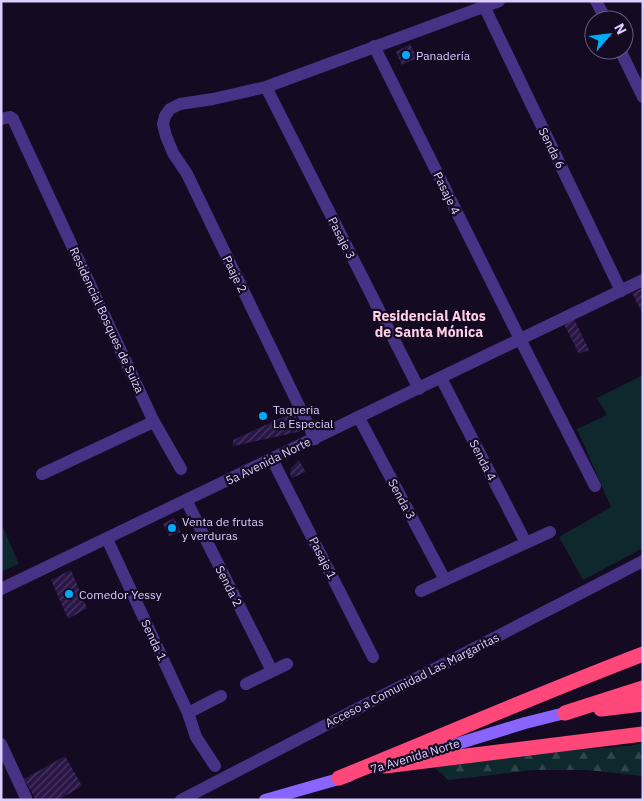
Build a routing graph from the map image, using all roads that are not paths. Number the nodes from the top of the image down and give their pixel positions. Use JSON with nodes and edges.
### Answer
{"nodes":[{"id":1,"x":498,"y":1,"type":"edge"},
{"id":2,"x":484,"y":6,"type":"junction"},
{"id":3,"x":374,"y":46,"type":"junction"},
{"id":4,"x":625,"y":60,"type":"edge"},
{"id":5,"x":266,"y":87,"type":"junction"},
{"id":6,"x":643,"y":97,"type":"edge"},
{"id":7,"x":1,"y":119,"type":"edge"},
{"id":8,"x":643,"y":280,"type":"edge"},
{"id":9,"x":621,"y":290,"type":"junction"},
{"id":10,"x":520,"y":340,"type":"junction"},
{"id":11,"x":441,"y":378,"type":"junction"},
{"id":12,"x":419,"y":388,"type":"junction"},
{"id":13,"x":359,"y":418,"type":"junction"},
{"id":14,"x":153,"y":420,"type":"junction"},
{"id":15,"x":314,"y":439,"type":"junction"},
{"id":16,"x":272,"y":459,"type":"junction"},
{"id":17,"x":181,"y":469,"type":"dead end"},
{"id":18,"x":42,"y":474,"type":"dead end"},
{"id":19,"x":595,"y":486,"type":"dead end"},
{"id":20,"x":186,"y":500,"type":"junction"},
{"id":21,"x":550,"y":532,"type":"dead end"},
{"id":22,"x":107,"y":539,"type":"junction"},
{"id":23,"x":526,"y":543,"type":"junction"},
{"id":24,"x":643,"y":561,"type":"edge"},
{"id":25,"x":444,"y":580,"type":"junction"},
{"id":26,"x":1,"y":590,"type":"edge"},
{"id":27,"x":420,"y":591,"type":"dead end"},
{"id":28,"x":643,"y":654,"type":"edge"},
{"id":29,"x":373,"y":657,"type":"dead end"},
{"id":30,"x":287,"y":664,"type":"dead end"},
{"id":31,"x":272,"y":671,"type":"junction"},
{"id":32,"x":246,"y":684,"type":"dead end"},
{"id":33,"x":643,"y":688,"type":"edge"},
{"id":34,"x":221,"y":696,"type":"dead end"},
{"id":35,"x":643,"y":704,"type":"edge"},
{"id":36,"x":565,"y":713,"type":"junction"},
{"id":37,"x":188,"y":714,"type":"junction"},
{"id":38,"x":643,"y":734,"type":"edge"},
{"id":39,"x":1,"y":744,"type":"edge"},
{"id":40,"x":215,"y":766,"type":"dead end"},
{"id":41,"x":385,"y":766,"type":"junction"},
{"id":42,"x":339,"y":778,"type":"junction"},
{"id":43,"x":26,"y":798,"type":"dead end"},
{"id":44,"x":181,"y":800,"type":"edge"},
{"id":45,"x":265,"y":800,"type":"edge"}],
"edges":[{"from":1,"to":2,"type":"street"},
{"from":2,"to":3,"type":"street"},
{"from":2,"to":9,"type":"street","name":"Senda 6"},
{"from":3,"to":5,"type":"street"},
{"from":3,"to":10,"type":"street","name":"Pasaje 4"},
{"from":4,"to":6,"type":"street"},
{"from":5,"to":12,"type":"street","name":"Pasaje 3"},
{"from":5,"to":15,"type":"street","name":"Paaje 2"},
{"from":7,"to":14,"type":"street","name":"Residencial Bosques de Suiza"},
{"from":8,"to":9,"type":"street","name":"5a Avenida Norte"},
{"from":9,"to":10,"type":"street","name":"5a Avenida Norte"},
{"from":10,"to":11,"type":"street","name":"5a Avenida Norte"},
{"from":10,"to":19,"type":"street","name":"Pasaje 4"},
{"from":11,"to":12,"type":"street","name":"5a Avenida Norte"},
{"from":11,"to":23,"type":"street","name":"Senda 4"},
{"from":12,"to":13,"type":"street","name":"5a Avenida Norte"},
{"from":13,"to":15,"type":"street","name":"5a Avenida Norte"},
{"from":13,"to":25,"type":"street","name":"Senda 3"},
{"from":14,"to":17,"type":"street"},
{"from":14,"to":18,"type":"street"},
{"from":15,"to":16,"type":"street","name":"5a Avenida Norte"},
{"from":16,"to":20,"type":"street","name":"5a Avenida Norte"},
{"from":16,"to":29,"type":"street","name":"Pasaje 1"},
{"from":20,"to":22,"type":"street","name":"5a Avenida Norte"},
{"from":20,"to":31,"type":"street","name":"Senda 2"},
{"from":21,"to":23,"type":"street"},
{"from":22,"to":26,"type":"street","name":"5a Avenida Norte"},
{"from":22,"to":37,"type":"street","name":"Senda 1"},
{"from":23,"to":25,"type":"street"},
{"from":24,"to":44,"type":"street","name":"Acceso a Comunidad Las Margaritas"},
{"from":25,"to":27,"type":"street"},
{"from":28,"to":42,"type":"highway"},
{"from":30,"to":31,"type":"street"},
{"from":31,"to":32,"type":"street"},
{"from":33,"to":36,"type":"highway"},
{"from":34,"to":37,"type":"street"},
{"from":35,"to":36,"type":"highway"},
{"from":36,"to":41,"type":"main road","name":"7a Avenida Norte"},
{"from":37,"to":40,"type":"street","name":"Senda 1"},
{"from":38,"to":41,"type":"highway"},
{"from":39,"to":43,"type":"street"},
{"from":41,"to":42,"type":"main road","name":"7a Avenida Norte"},
{"from":42,"to":45,"type":"main road","name":"7a Avenida Norte"}]}
